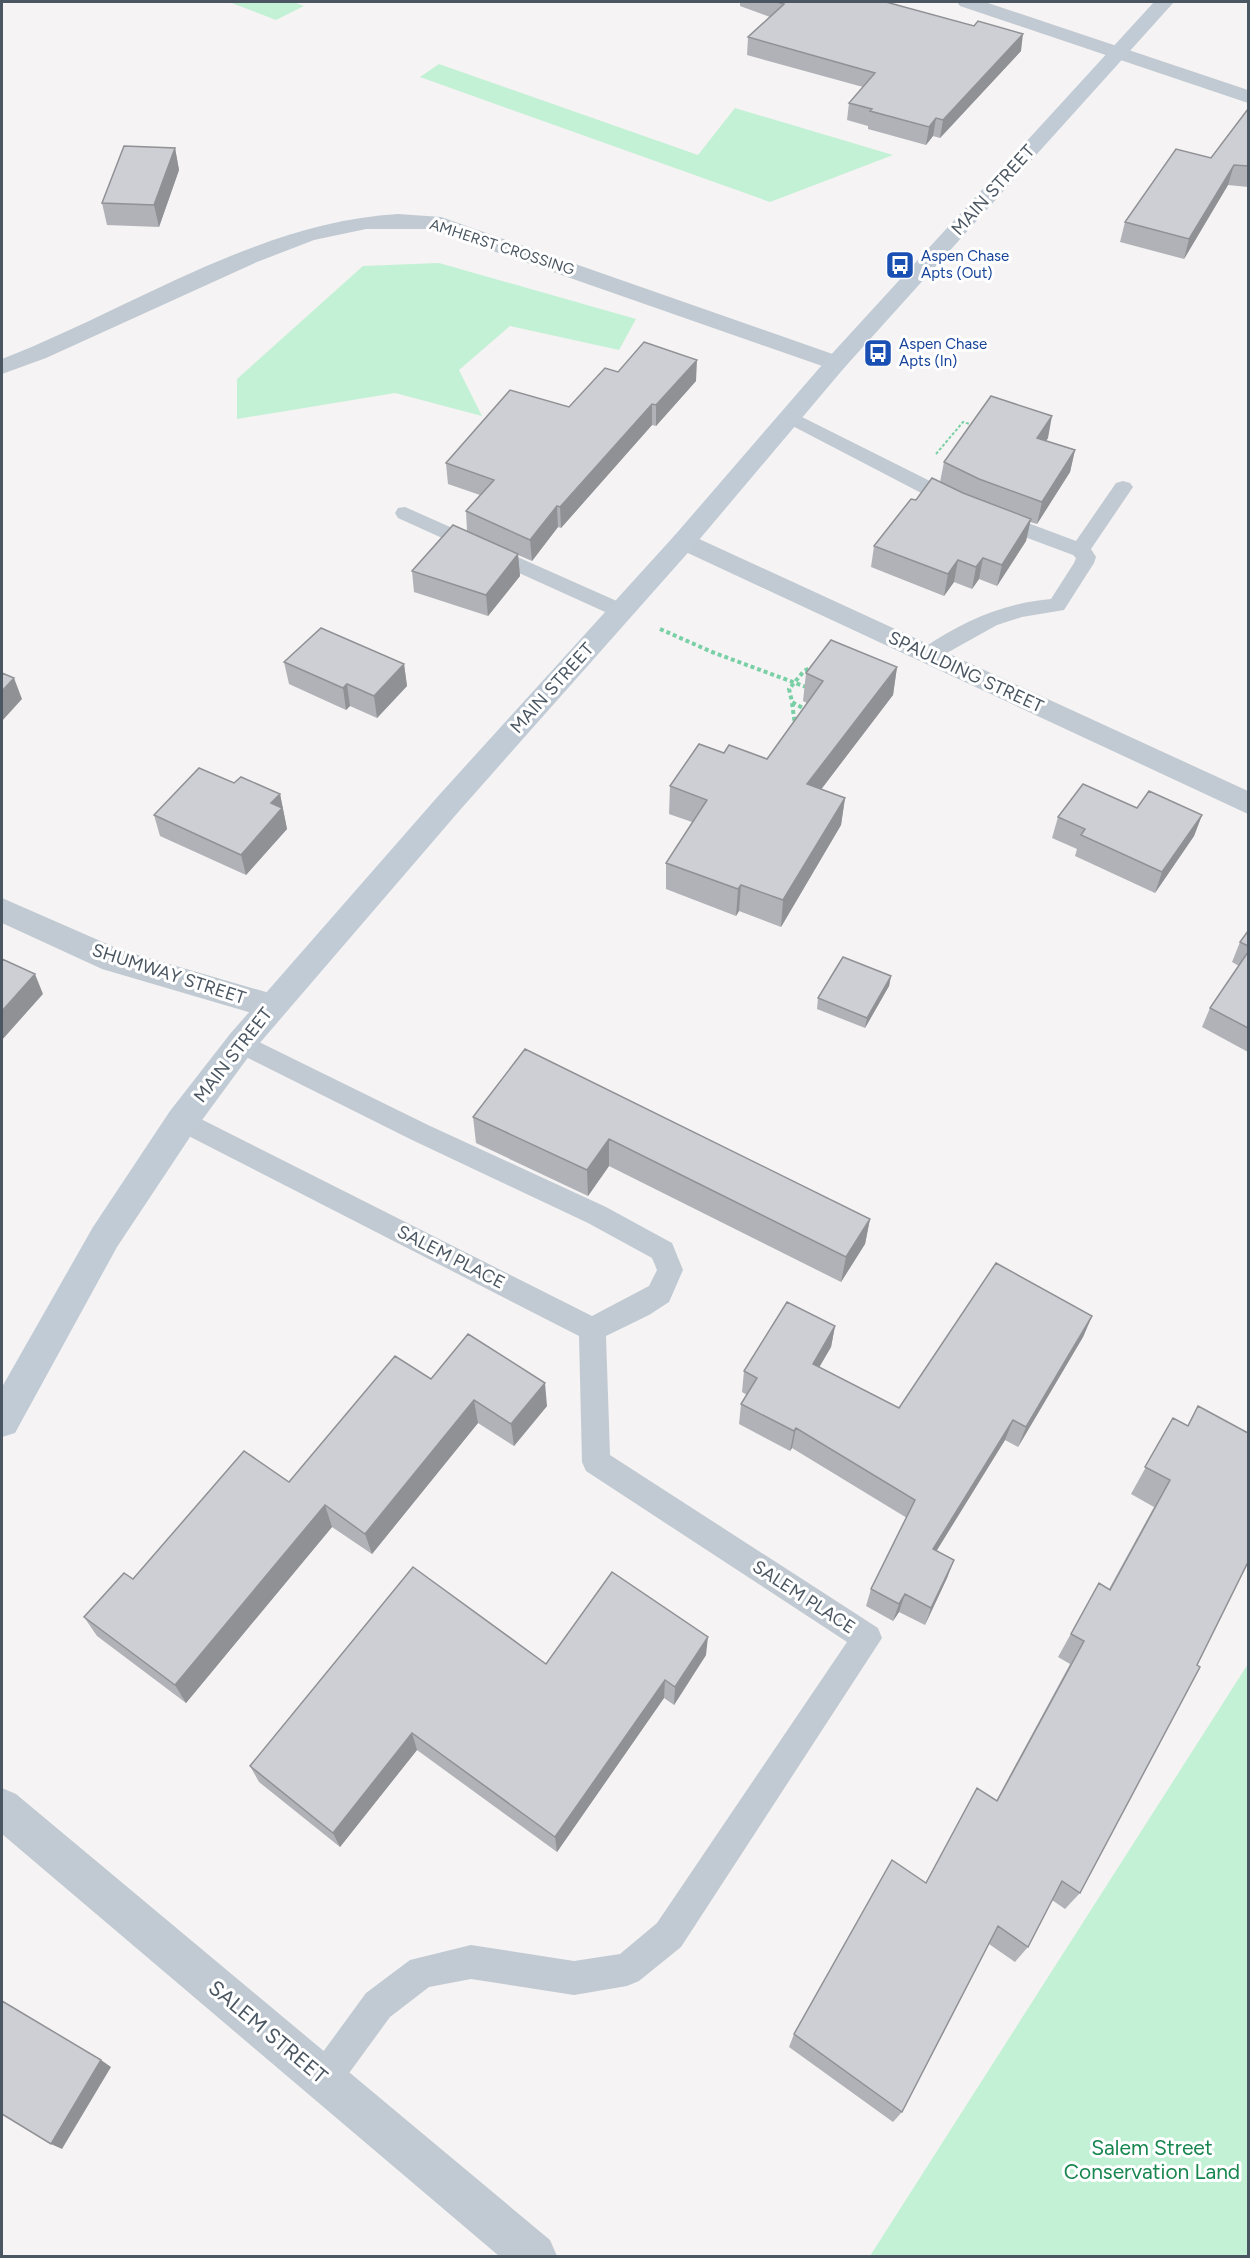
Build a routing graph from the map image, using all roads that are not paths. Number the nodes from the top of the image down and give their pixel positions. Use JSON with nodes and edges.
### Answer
{"nodes":[{"id":1,"x":967,"y":2,"type":"edge"},
{"id":2,"x":1164,"y":2,"type":"edge"},
{"id":3,"x":1119,"y":52,"type":"junction"},
{"id":4,"x":1248,"y":97,"type":"edge"},
{"id":5,"x":836,"y":363,"type":"junction"},
{"id":6,"x":2,"y":367,"type":"edge"},
{"id":7,"x":790,"y":417,"type":"junction"},
{"id":8,"x":1123,"y":487,"type":"dead end"},
{"id":9,"x":405,"y":513,"type":"dead end"},
{"id":10,"x":684,"y":541,"type":"junction"},
{"id":11,"x":1080,"y":550,"type":"junction"},
{"id":12,"x":621,"y":611,"type":"junction"},
{"id":13,"x":929,"y":654,"type":"junction"},
{"id":14,"x":1248,"y":803,"type":"edge"},
{"id":15,"x":2,"y":910,"type":"edge"},
{"id":16,"x":272,"y":1006,"type":"junction"},
{"id":17,"x":241,"y":1043,"type":"junction"},
{"id":18,"x":183,"y":1120,"type":"junction"},
{"id":19,"x":592,"y":1329,"type":"junction"},
{"id":20,"x":2,"y":1421,"type":"edge"},
{"id":21,"x":2,"y":1808,"type":"edge"},
{"id":22,"x":324,"y":2079,"type":"junction"},
{"id":23,"x":534,"y":2256,"type":"edge"}],
"edges":[{"from":1,"to":3,"type":"street"},
{"from":2,"to":3,"type":"main road","name":"MAIN STREET"},
{"from":3,"to":4,"type":"street"},
{"from":3,"to":5,"type":"main road","name":"MAIN STREET"},
{"from":5,"to":6,"type":"street","name":"AMHERST CROSSING"},
{"from":5,"to":7,"type":"main road","name":"MAIN STREET"},
{"from":7,"to":10,"type":"main road","name":"MAIN STREET"},
{"from":7,"to":11,"type":"lane"},
{"from":8,"to":11,"type":"lane"},
{"from":9,"to":12,"type":"lane"},
{"from":10,"to":12,"type":"main road","name":"MAIN STREET"},
{"from":10,"to":13,"type":"street","name":"SPAULDING STREET"},
{"from":11,"to":13,"type":"lane"},
{"from":12,"to":16,"type":"main road","name":"MAIN STREET"},
{"from":13,"to":14,"type":"street","name":"SPAULDING STREET"},
{"from":15,"to":16,"type":"street","name":"SHUMWAY STREET"},
{"from":16,"to":17,"type":"main road","name":"MAIN STREET"},
{"from":17,"to":18,"type":"main road","name":"MAIN STREET"},
{"from":17,"to":19,"type":"lane"},
{"from":18,"to":19,"type":"lane","name":"SALEM PLACE"},
{"from":18,"to":20,"type":"main road","name":"MAIN STREET"},
{"from":19,"to":22,"type":"lane","name":"SALEM PLACE"},
{"from":21,"to":22,"type":"street","name":"SALEM STREET"},
{"from":22,"to":23,"type":"street","name":"SALEM STREET"}]}
